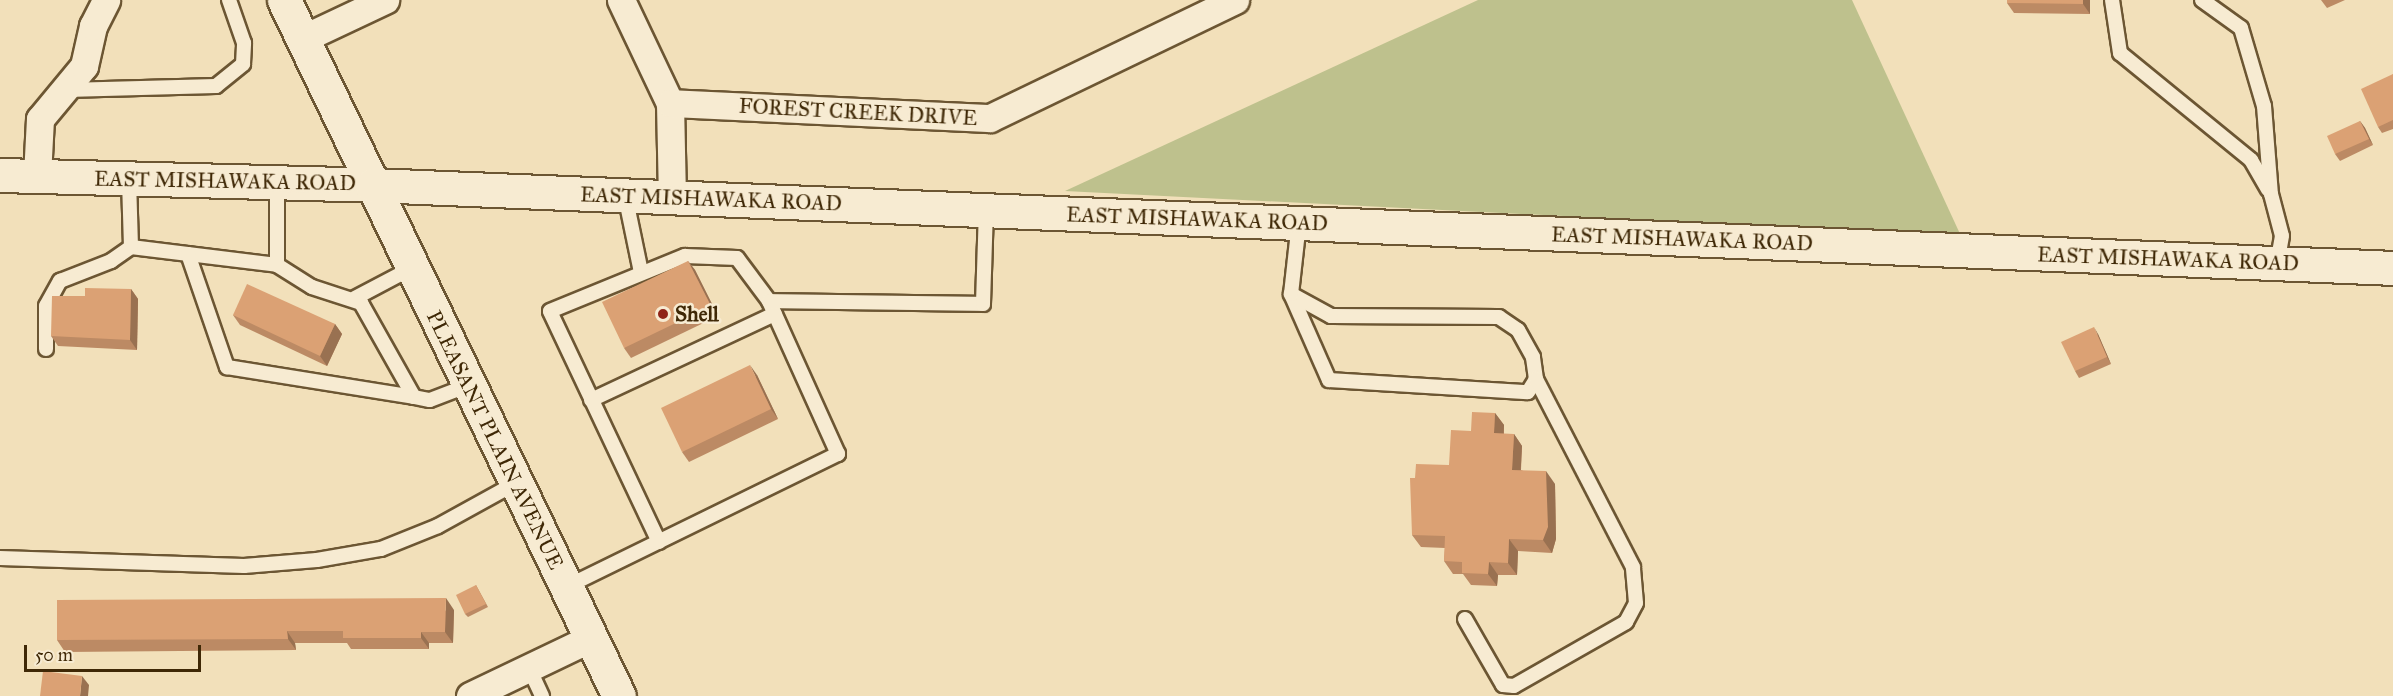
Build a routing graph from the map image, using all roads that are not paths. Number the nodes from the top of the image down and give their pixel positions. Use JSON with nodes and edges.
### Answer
{"nodes":[{"id":1,"x":106,"y":0,"type":"edge"},
{"id":2,"x":229,"y":0,"type":"edge"},
{"id":3,"x":284,"y":0,"type":"edge"},
{"id":4,"x":385,"y":0,"type":"edge"},
{"id":5,"x":621,"y":0,"type":"edge"},
{"id":6,"x":1235,"y":0,"type":"edge"},
{"id":7,"x":2112,"y":0,"type":"edge"},
{"id":8,"x":2202,"y":0,"type":"edge"},
{"id":9,"x":302,"y":39,"type":"junction"},
{"id":10,"x":60,"y":90,"type":"junction"},
{"id":11,"x":670,"y":103,"type":"junction"},
{"id":12,"x":0,"y":175,"type":"edge"},
{"id":13,"x":37,"y":176,"type":"junction"},
{"id":14,"x":129,"y":179,"type":"junction"},
{"id":15,"x":277,"y":183,"type":"junction"},
{"id":16,"x":372,"y":185,"type":"junction"},
{"id":17,"x":2271,"y":194,"type":"junction"},
{"id":18,"x":625,"y":195,"type":"junction"},
{"id":19,"x":672,"y":197,"type":"junction"},
{"id":20,"x":986,"y":210,"type":"junction"},
{"id":21,"x":1299,"y":223,"type":"junction"},
{"id":22,"x":131,"y":247,"type":"junction"},
{"id":23,"x":188,"y":254,"type":"junction"},
{"id":24,"x":2277,"y":263,"type":"junction"},
{"id":25,"x":277,"y":265,"type":"junction"},
{"id":26,"x":412,"y":268,"type":"junction"},
{"id":27,"x":2393,"y":268,"type":"edge"},
{"id":28,"x":641,"y":272,"type":"junction"},
{"id":29,"x":1291,"y":294,"type":"junction"},
{"id":30,"x":355,"y":298,"type":"junction"},
{"id":31,"x":769,"y":300,"type":"junction"},
{"id":32,"x":775,"y":314,"type":"junction"},
{"id":33,"x":46,"y":349,"type":"dead end"},
{"id":34,"x":1536,"y":379,"type":"junction"},
{"id":35,"x":469,"y":385,"type":"junction"},
{"id":36,"x":414,"y":398,"type":"junction"},
{"id":37,"x":591,"y":400,"type":"junction"},
{"id":38,"x":516,"y":483,"type":"junction"},
{"id":39,"x":659,"y":542,"type":"junction"},
{"id":40,"x":0,"y":558,"type":"edge"},
{"id":41,"x":566,"y":586,"type":"junction"},
{"id":42,"x":1465,"y":619,"type":"dead end"},
{"id":43,"x":591,"y":638,"type":"junction"},
{"id":44,"x":529,"y":668,"type":"junction"},
{"id":45,"x":470,"y":696,"type":"edge"},
{"id":46,"x":542,"y":696,"type":"edge"},
{"id":47,"x":619,"y":696,"type":"edge"}],
"edges":[{"from":1,"to":10,"type":"street"},
{"from":2,"to":10,"type":"lane"},
{"from":3,"to":9,"type":"main road","name":"PLEASANT PLAIN AVENUE"},
{"from":4,"to":9,"type":"street"},
{"from":5,"to":11,"type":"street"},
{"from":6,"to":11,"type":"street","name":"FOREST CREEK DRIVE"},
{"from":7,"to":17,"type":"lane"},
{"from":8,"to":17,"type":"lane"},
{"from":9,"to":16,"type":"main road","name":"PLEASANT PLAIN AVENUE"},
{"from":10,"to":13,"type":"street"},
{"from":11,"to":19,"type":"street"},
{"from":12,"to":13,"type":"main road","name":"EAST MISHAWAKA ROAD"},
{"from":13,"to":14,"type":"main road","name":"EAST MISHAWAKA ROAD"},
{"from":14,"to":15,"type":"main road","name":"EAST MISHAWAKA ROAD"},
{"from":14,"to":22,"type":"lane"},
{"from":15,"to":16,"type":"main road","name":"EAST MISHAWAKA ROAD"},
{"from":15,"to":25,"type":"lane"},
{"from":16,"to":18,"type":"main road","name":"EAST MISHAWAKA ROAD"},
{"from":16,"to":26,"type":"main road","name":"PLEASANT PLAIN AVENUE"},
{"from":17,"to":24,"type":"lane"},
{"from":18,"to":19,"type":"main road","name":"EAST MISHAWAKA ROAD"},
{"from":18,"to":28,"type":"lane"},
{"from":19,"to":20,"type":"main road","name":"EAST MISHAWAKA ROAD"},
{"from":20,"to":21,"type":"main road","name":"EAST MISHAWAKA ROAD"},
{"from":20,"to":31,"type":"lane"},
{"from":21,"to":24,"type":"main road","name":"EAST MISHAWAKA ROAD"},
{"from":21,"to":29,"type":"lane"},
{"from":22,"to":23,"type":"lane"},
{"from":22,"to":33,"type":"lane"},
{"from":23,"to":25,"type":"lane"},
{"from":23,"to":36,"type":"lane"},
{"from":24,"to":27,"type":"main road","name":"EAST MISHAWAKA ROAD"},
{"from":25,"to":30,"type":"lane"},
{"from":26,"to":30,"type":"lane"},
{"from":26,"to":35,"type":"main road","name":"PLEASANT PLAIN AVENUE"},
{"from":28,"to":31,"type":"lane"},
{"from":28,"to":37,"type":"lane"},
{"from":29,"to":34,"type":"lane"},
{"from":29,"to":34,"type":"lane"},
{"from":30,"to":36,"type":"lane"},
{"from":31,"to":32,"type":"lane"},
{"from":32,"to":37,"type":"lane"},
{"from":32,"to":39,"type":"lane"},
{"from":34,"to":42,"type":"lane"},
{"from":35,"to":36,"type":"lane"},
{"from":35,"to":38,"type":"main road","name":"PLEASANT PLAIN AVENUE"},
{"from":37,"to":39,"type":"lane"},
{"from":38,"to":40,"type":"lane"},
{"from":38,"to":41,"type":"main road","name":"PLEASANT PLAIN AVENUE"},
{"from":39,"to":41,"type":"lane"},
{"from":41,"to":43,"type":"main road","name":"PLEASANT PLAIN AVENUE"},
{"from":43,"to":44,"type":"street"},
{"from":43,"to":47,"type":"main road","name":"PLEASANT PLAIN AVENUE"},
{"from":44,"to":45,"type":"street"},
{"from":44,"to":46,"type":"lane"}]}
